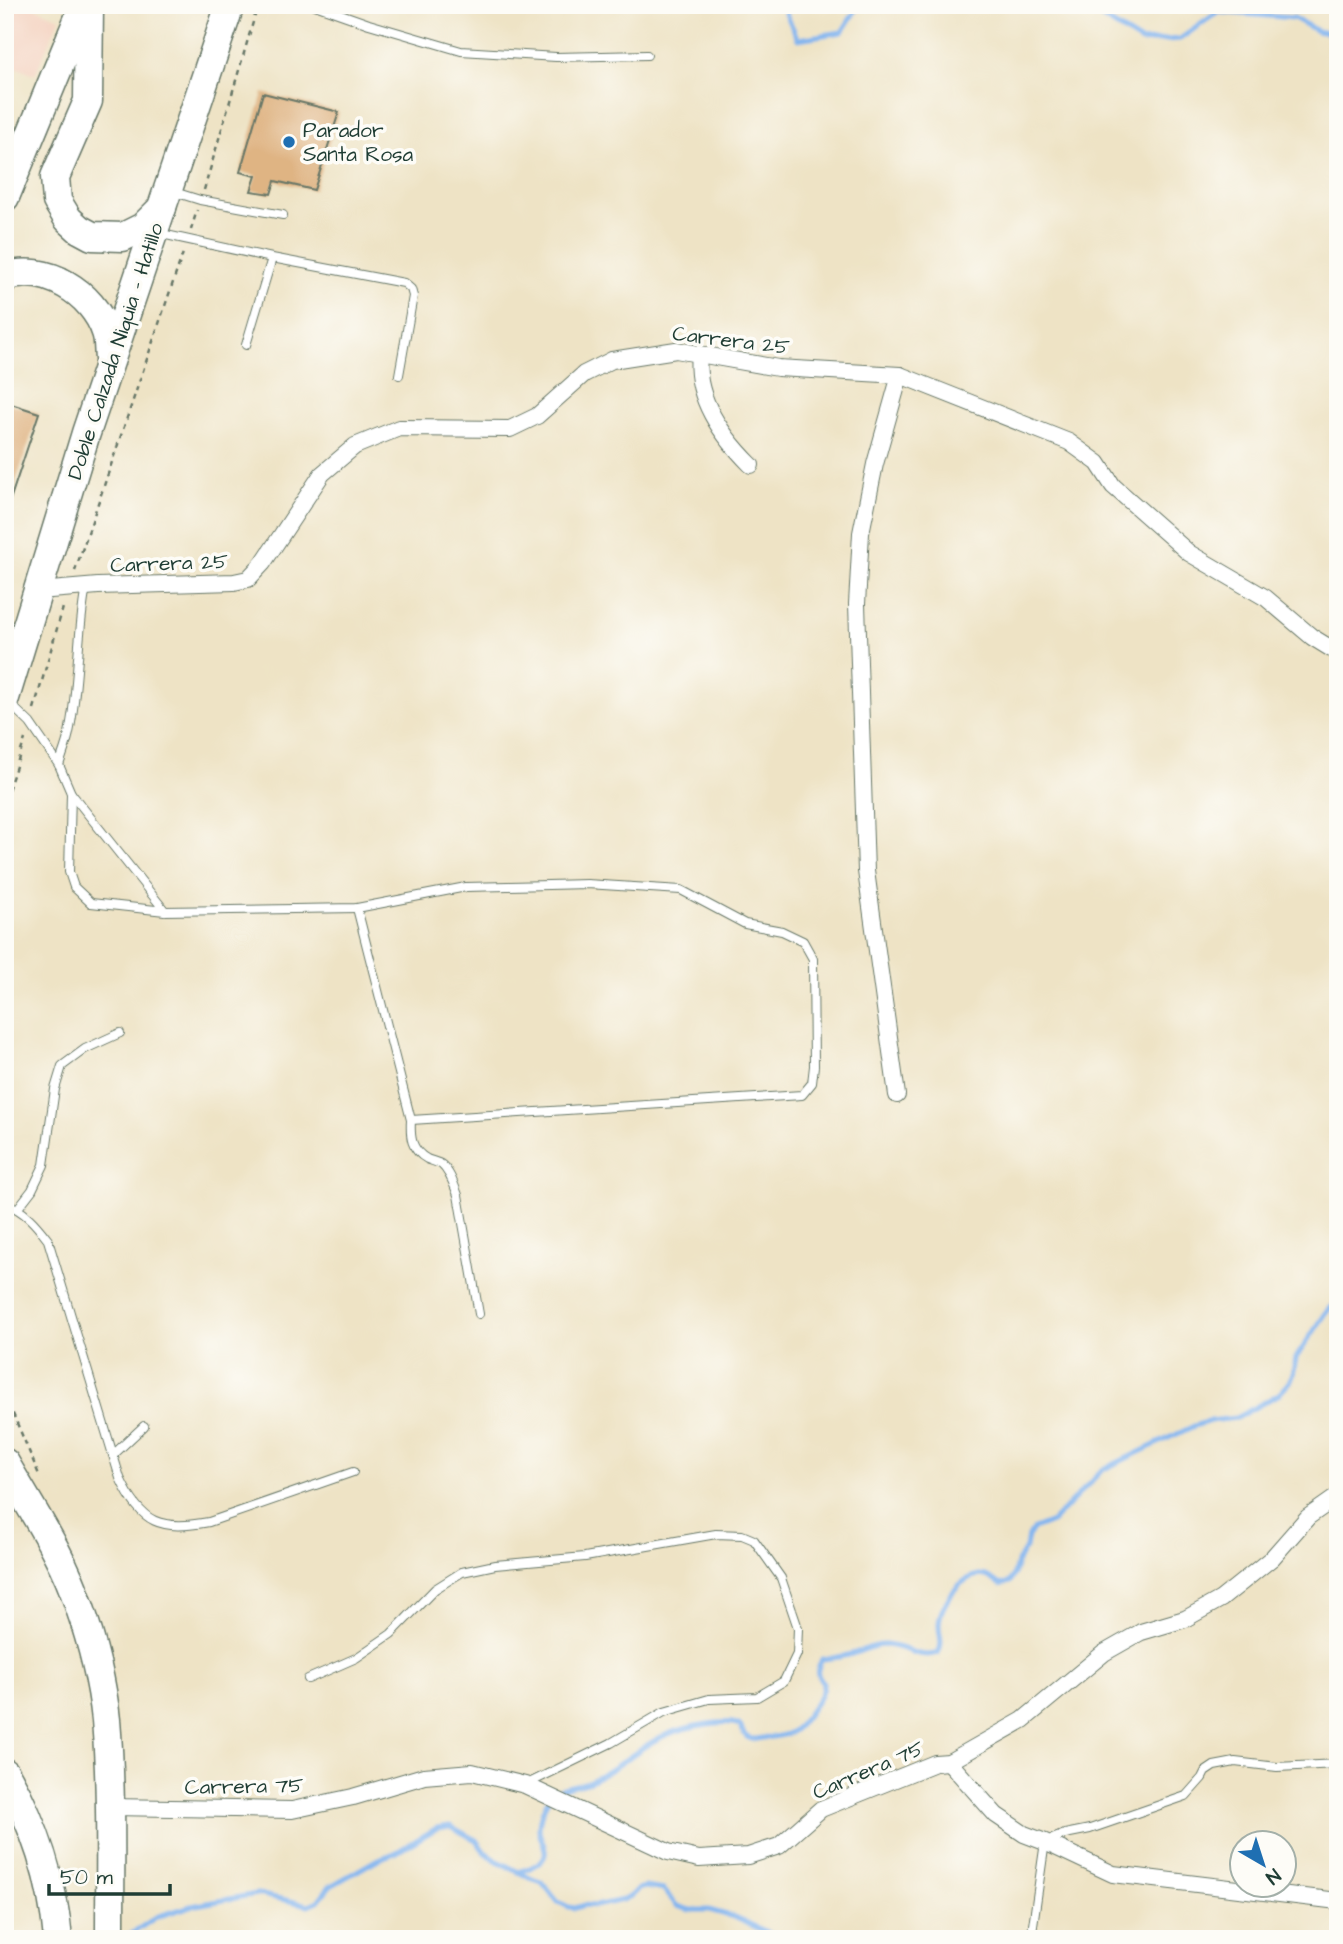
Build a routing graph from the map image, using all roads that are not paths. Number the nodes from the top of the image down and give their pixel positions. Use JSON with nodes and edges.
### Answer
{"nodes":[{"id":1,"x":86,"y":5,"type":"edge"},
{"id":2,"x":230,"y":5,"type":"edge"},
{"id":3,"x":315,"y":5,"type":"edge"},
{"id":4,"x":647,"y":55,"type":"dead end"},
{"id":5,"x":5,"y":197,"type":"edge"},
{"id":6,"x":161,"y":210,"type":"junction"},
{"id":7,"x":283,"y":215,"type":"dead end"},
{"id":8,"x":272,"y":258,"type":"junction"},
{"id":9,"x":5,"y":277,"type":"edge"},
{"id":10,"x":246,"y":345,"type":"dead end"},
{"id":11,"x":699,"y":355,"type":"junction"},
{"id":12,"x":110,"y":362,"type":"junction"},
{"id":13,"x":399,"y":375,"type":"dead end"},
{"id":14,"x":900,"y":375,"type":"junction"},
{"id":15,"x":751,"y":466,"type":"dead end"},
{"id":16,"x":77,"y":588,"type":"junction"},
{"id":17,"x":39,"y":591,"type":"junction"},
{"id":18,"x":1338,"y":653,"type":"edge"},
{"id":19,"x":5,"y":699,"type":"edge"},
{"id":20,"x":60,"y":765,"type":"junction"},
{"id":21,"x":71,"y":793,"type":"junction"},
{"id":22,"x":357,"y":908,"type":"junction"},
{"id":23,"x":165,"y":911,"type":"junction"},
{"id":24,"x":120,"y":1033,"type":"dead end"},
{"id":25,"x":897,"y":1094,"type":"dead end"},
{"id":26,"x":411,"y":1120,"type":"junction"},
{"id":27,"x":5,"y":1203,"type":"edge"},
{"id":28,"x":18,"y":1208,"type":"junction"},
{"id":29,"x":479,"y":1314,"type":"dead end"},
{"id":30,"x":144,"y":1426,"type":"dead end"},
{"id":31,"x":113,"y":1455,"type":"junction"},
{"id":32,"x":5,"y":1463,"type":"edge"},
{"id":33,"x":354,"y":1472,"type":"dead end"},
{"id":34,"x":1338,"y":1496,"type":"edge"},
{"id":35,"x":308,"y":1679,"type":"dead end"},
{"id":36,"x":949,"y":1762,"type":"junction"},
{"id":37,"x":1338,"y":1764,"type":"edge"},
{"id":38,"x":5,"y":1773,"type":"edge"},
{"id":39,"x":525,"y":1786,"type":"junction"},
{"id":40,"x":110,"y":1807,"type":"junction"},
{"id":41,"x":1045,"y":1842,"type":"junction"},
{"id":42,"x":1338,"y":1901,"type":"edge"},
{"id":43,"x":58,"y":1939,"type":"edge"},
{"id":44,"x":110,"y":1939,"type":"edge"},
{"id":45,"x":1031,"y":1939,"type":"edge"}],
"edges":[{"from":1,"to":5,"type":"highway"},
{"from":1,"to":6,"type":"highway"},
{"from":2,"to":6,"type":"highway","name":"Doble Calzada Niquia - Hatillo"},
{"from":3,"to":4,"type":"lane"},
{"from":6,"to":7,"type":"lane"},
{"from":6,"to":8,"type":"lane"},
{"from":6,"to":12,"type":"highway","name":"Doble Calzada Niquia - Hatillo"},
{"from":8,"to":10,"type":"lane"},
{"from":8,"to":13,"type":"lane"},
{"from":9,"to":12,"type":"highway"},
{"from":11,"to":14,"type":"street","name":"Carrera 25"},
{"from":11,"to":15,"type":"street"},
{"from":11,"to":16,"type":"street","name":"Carrera 25"},
{"from":12,"to":17,"type":"highway","name":"Doble Calzada Niquia - Hatillo"},
{"from":14,"to":18,"type":"street","name":"Carrera 25"},
{"from":14,"to":25,"type":"street"},
{"from":16,"to":17,"type":"street","name":"Carrera 25"},
{"from":16,"to":20,"type":"lane"},
{"from":17,"to":19,"type":"highway","name":"Doble Calzada Niquia - Hatillo"},
{"from":19,"to":20,"type":"lane"},
{"from":20,"to":21,"type":"lane"},
{"from":21,"to":23,"type":"lane"},
{"from":21,"to":23,"type":"lane"},
{"from":22,"to":23,"type":"lane"},
{"from":22,"to":26,"type":"lane"},
{"from":22,"to":26,"type":"lane"},
{"from":24,"to":28,"type":"lane"},
{"from":26,"to":29,"type":"lane"},
{"from":27,"to":28,"type":"lane"},
{"from":28,"to":31,"type":"lane"},
{"from":30,"to":31,"type":"lane"},
{"from":31,"to":33,"type":"lane"},
{"from":32,"to":40,"type":"highway"},
{"from":34,"to":36,"type":"street","name":"Carrera 75"},
{"from":35,"to":39,"type":"lane"},
{"from":36,"to":39,"type":"street","name":"Carrera 75"},
{"from":36,"to":41,"type":"street"},
{"from":37,"to":41,"type":"lane"},
{"from":38,"to":43,"type":"highway"},
{"from":39,"to":40,"type":"street","name":"Carrera 75"},
{"from":40,"to":44,"type":"highway"},
{"from":41,"to":42,"type":"street"},
{"from":41,"to":45,"type":"lane"}]}
